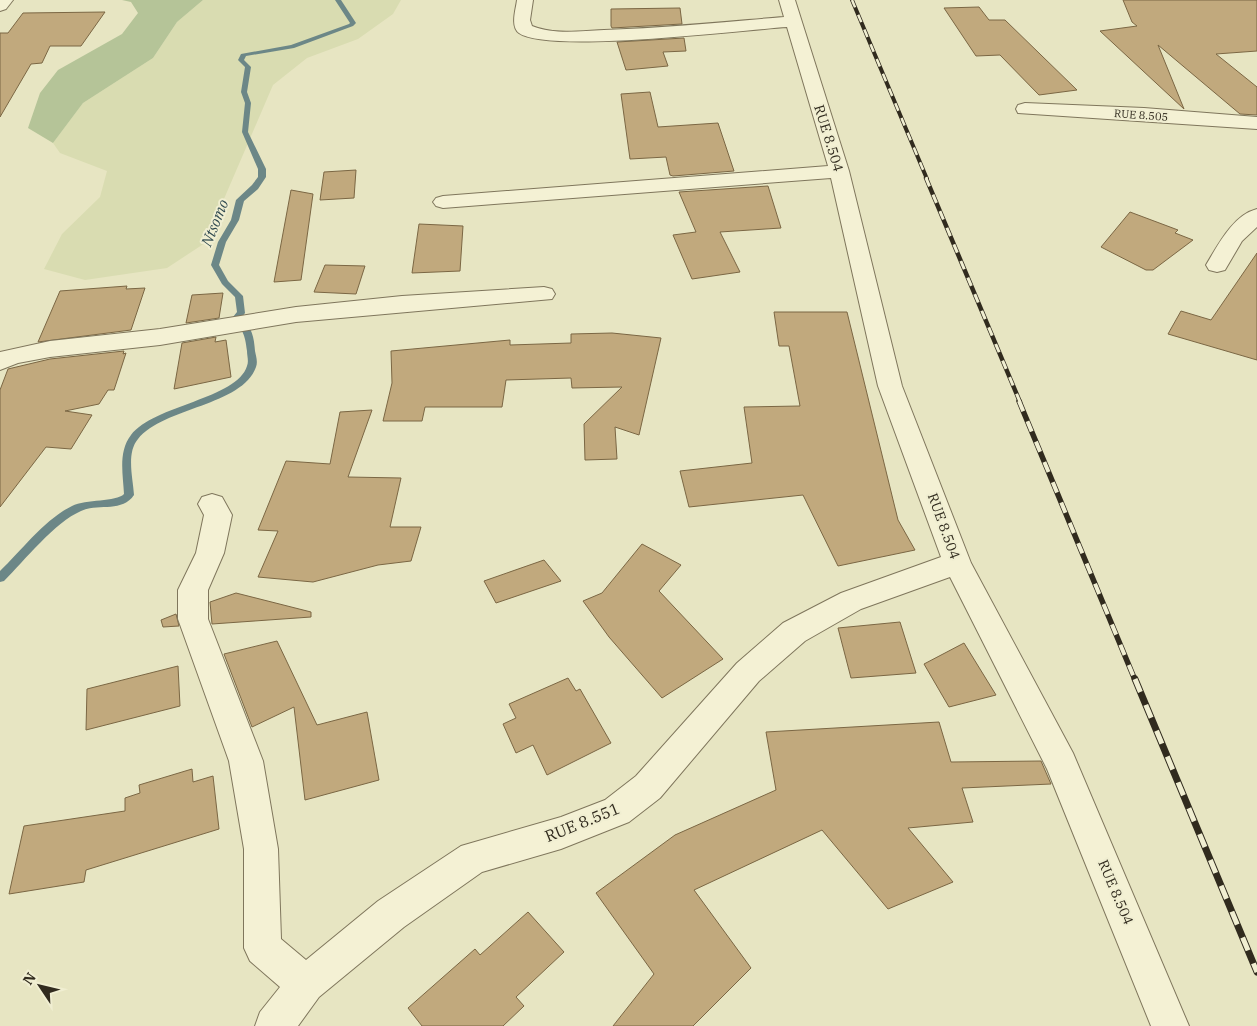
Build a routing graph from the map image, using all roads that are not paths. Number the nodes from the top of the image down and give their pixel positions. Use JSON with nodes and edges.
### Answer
{"nodes":[{"id":1,"x":5,"y":0,"type":"edge"},
{"id":2,"x":525,"y":0,"type":"edge"},
{"id":3,"x":0,"y":6,"type":"edge"},
{"id":4,"x":790,"y":11,"type":"edge"},
{"id":5,"x":1025,"y":109,"type":"dead end"},
{"id":6,"x":1257,"y":123,"type":"edge"},
{"id":7,"x":839,"y":172,"type":"junction"},
{"id":8,"x":443,"y":202,"type":"dead end"},
{"id":9,"x":1257,"y":215,"type":"edge"},
{"id":10,"x":1217,"y":265,"type":"dead end"},
{"id":11,"x":544,"y":294,"type":"dead end"},
{"id":12,"x":0,"y":362,"type":"edge"},
{"id":13,"x":212,"y":504,"type":"dead end"},
{"id":14,"x":957,"y":563,"type":"junction"},
{"id":15,"x":306,"y":984,"type":"junction"},
{"id":16,"x":274,"y":1026,"type":"edge"},
{"id":17,"x":1170,"y":1026,"type":"edge"}],
"edges":[{"from":1,"to":3,"type":"street"},
{"from":2,"to":4,"type":"street"},
{"from":4,"to":7,"type":"street","name":"RUE 8.504"},
{"from":5,"to":6,"type":"street","name":"RUE 8.505"},
{"from":7,"to":8,"type":"street"},
{"from":7,"to":14,"type":"street","name":"RUE 8.504"},
{"from":9,"to":10,"type":"street"},
{"from":11,"to":12,"type":"street"},
{"from":13,"to":15,"type":"street"},
{"from":14,"to":15,"type":"street","name":"RUE 8.551"},
{"from":14,"to":17,"type":"street","name":"RUE 8.504"},
{"from":15,"to":16,"type":"street","name":"RUE 8.551"}]}
